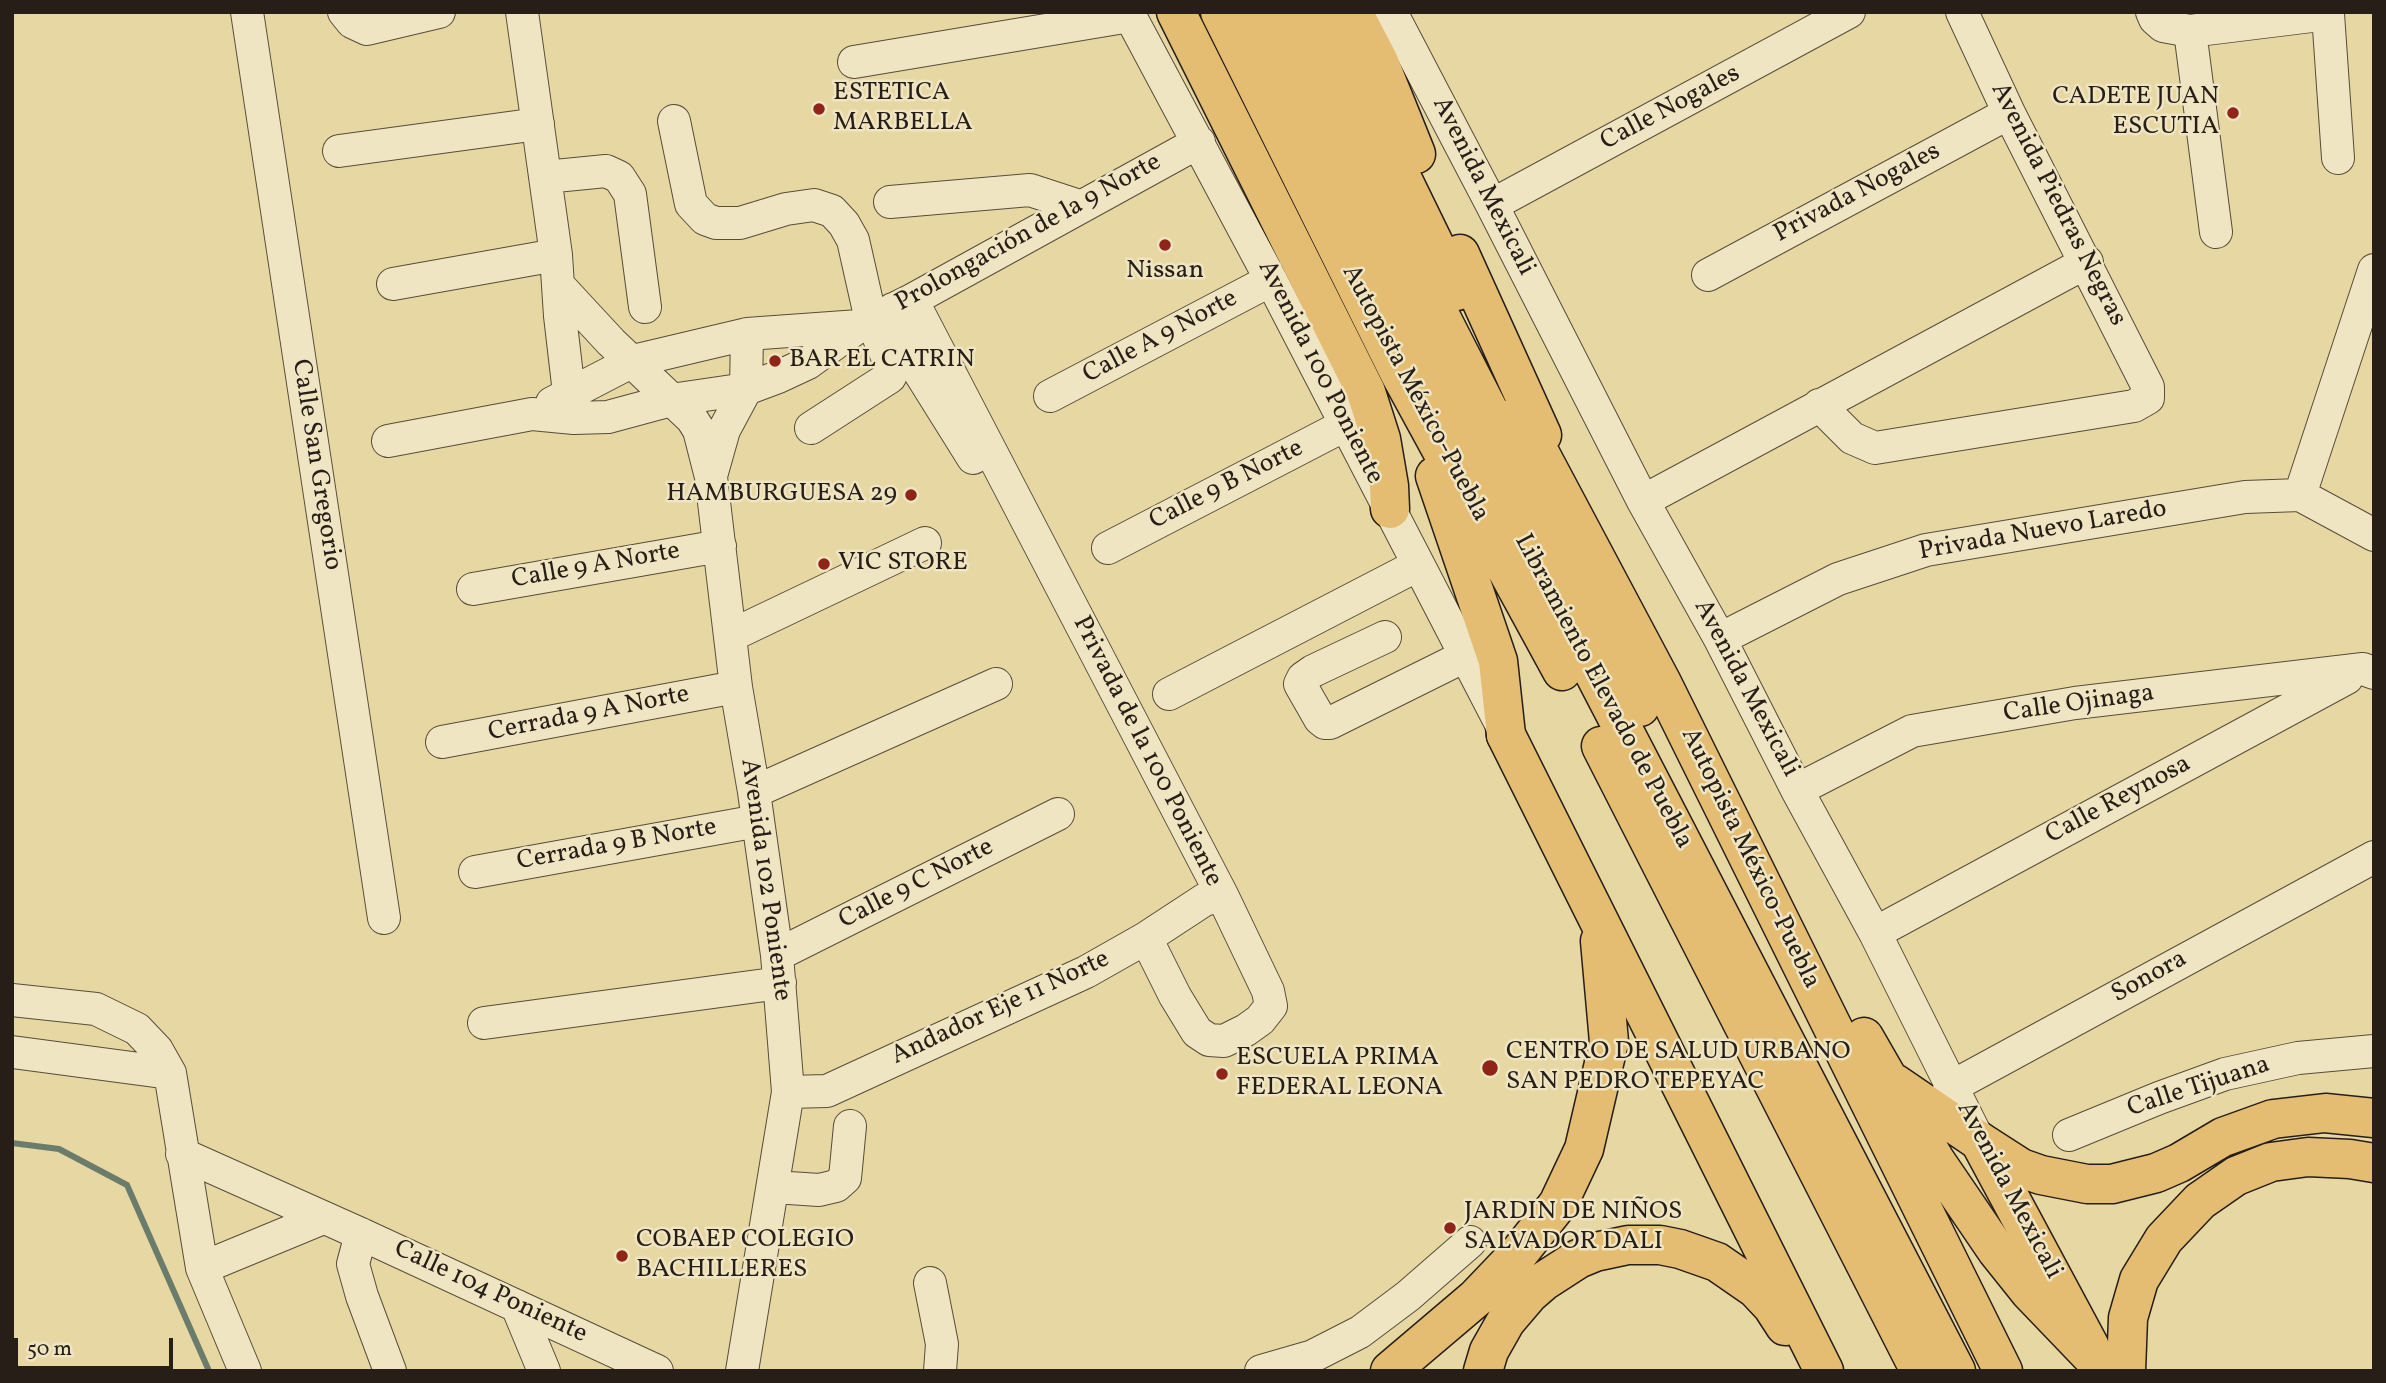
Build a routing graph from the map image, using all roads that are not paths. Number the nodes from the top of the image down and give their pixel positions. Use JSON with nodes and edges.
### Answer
{"nodes":[{"id":1,"x":247,"y":12,"type":"edge"},
{"id":2,"x":344,"y":12,"type":"edge"},
{"id":3,"x":439,"y":12,"type":"edge"},
{"id":4,"x":522,"y":12,"type":"edge"},
{"id":5,"x":1176,"y":12,"type":"edge"},
{"id":6,"x":1220,"y":12,"type":"edge"},
{"id":7,"x":1251,"y":12,"type":"edge"},
{"id":8,"x":1285,"y":12,"type":"edge"},
{"id":9,"x":1321,"y":12,"type":"edge"},
{"id":10,"x":1353,"y":12,"type":"edge"},
{"id":11,"x":1391,"y":12,"type":"edge"},
{"id":12,"x":1849,"y":12,"type":"edge"},
{"id":13,"x":1962,"y":12,"type":"edge"},
{"id":14,"x":2329,"y":13,"type":"edge"},
{"id":15,"x":1129,"y":14,"type":"edge"},
{"id":16,"x":2153,"y":16,"type":"edge"},
{"id":17,"x":2190,"y":31,"type":"junction"},
{"id":18,"x":854,"y":62,"type":"dead end"},
{"id":19,"x":2009,"y":113,"type":"junction"},
{"id":20,"x":674,"y":121,"type":"dead end"},
{"id":21,"x":538,"y":124,"type":"junction"},
{"id":22,"x":1199,"y":142,"type":"junction"},
{"id":23,"x":339,"y":151,"type":"dead end"},
{"id":24,"x":2338,"y":158,"type":"dead end"},
{"id":25,"x":545,"y":177,"type":"junction"},
{"id":26,"x":890,"y":202,"type":"dead end"},
{"id":27,"x":1492,"y":205,"type":"junction"},
{"id":28,"x":1079,"y":206,"type":"junction"},
{"id":29,"x":2216,"y":232,"type":"dead end"},
{"id":30,"x":556,"y":255,"type":"junction"},
{"id":31,"x":2087,"y":262,"type":"junction"},
{"id":32,"x":2374,"y":270,"type":"edge"},
{"id":33,"x":1708,"y":275,"type":"dead end"},
{"id":34,"x":1271,"y":280,"type":"junction"},
{"id":35,"x":393,"y":284,"type":"dead end"},
{"id":36,"x":560,"y":287,"type":"junction"},
{"id":37,"x":645,"y":307,"type":"dead end"},
{"id":38,"x":884,"y":314,"type":"junction"},
{"id":39,"x":747,"y":334,"type":"junction"},
{"id":40,"x":633,"y":361,"type":"junction"},
{"id":41,"x":1400,"y":374,"type":"junction"},
{"id":42,"x":746,"y":389,"type":"junction"},
{"id":43,"x":1050,"y":396,"type":"dead end"},
{"id":44,"x":671,"y":400,"type":"junction"},
{"id":45,"x":1819,"y":405,"type":"junction"},
{"id":46,"x":571,"y":406,"type":"junction"},
{"id":47,"x":1347,"y":424,"type":"junction"},
{"id":48,"x":811,"y":428,"type":"dead end"},
{"id":49,"x":388,"y":441,"type":"dead end"},
{"id":50,"x":710,"y":477,"type":"junction"},
{"id":51,"x":2300,"y":495,"type":"junction"},
{"id":52,"x":1643,"y":501,"type":"junction"},
{"id":53,"x":1390,"y":509,"type":"junction"},
{"id":54,"x":2374,"y":535,"type":"edge"},
{"id":55,"x":925,"y":543,"type":"dead end"},
{"id":56,"x":720,"y":545,"type":"junction"},
{"id":57,"x":1108,"y":548,"type":"dead end"},
{"id":58,"x":1418,"y":565,"type":"junction"},
{"id":59,"x":1601,"y":565,"type":"junction"},
{"id":60,"x":473,"y":589,"type":"dead end"},
{"id":61,"x":730,"y":636,"type":"junction"},
{"id":62,"x":1385,"y":637,"type":"dead end"},
{"id":63,"x":1720,"y":639,"type":"junction"},
{"id":64,"x":1465,"y":656,"type":"junction"},
{"id":65,"x":2369,"y":671,"type":"edge"},
{"id":66,"x":1662,"y":683,"type":"junction"},
{"id":67,"x":996,"y":684,"type":"dead end"},
{"id":68,"x":736,"y":687,"type":"junction"},
{"id":69,"x":1169,"y":694,"type":"dead end"},
{"id":70,"x":1506,"y":735,"type":"junction"},
{"id":71,"x":442,"y":742,"type":"dead end"},
{"id":72,"x":1797,"y":790,"type":"junction"},
{"id":73,"x":756,"y":807,"type":"junction"},
{"id":74,"x":1058,"y":814,"type":"dead end"},
{"id":75,"x":2374,"y":857,"type":"edge"},
{"id":76,"x":475,"y":872,"type":"dead end"},
{"id":77,"x":1213,"y":897,"type":"junction"},
{"id":78,"x":384,"y":918,"type":"dead end"},
{"id":79,"x":1599,"y":922,"type":"junction"},
{"id":80,"x":1875,"y":933,"type":"junction"},
{"id":81,"x":1146,"y":937,"type":"junction"},
{"id":82,"x":779,"y":969,"type":"junction"},
{"id":83,"x":12,"y":1000,"type":"edge"},
{"id":84,"x":484,"y":1023,"type":"dead end"},
{"id":85,"x":2374,"y":1051,"type":"edge"},
{"id":86,"x":12,"y":1052,"type":"edge"},
{"id":87,"x":170,"y":1073,"type":"junction"},
{"id":88,"x":1888,"y":1079,"type":"junction"},
{"id":89,"x":788,"y":1092,"type":"junction"},
{"id":90,"x":1944,"y":1098,"type":"junction"},
{"id":91,"x":2374,"y":1118,"type":"edge"},
{"id":92,"x":850,"y":1126,"type":"dead end"},
{"id":93,"x":2069,"y":1135,"type":"dead end"},
{"id":94,"x":1979,"y":1141,"type":"junction"},
{"id":95,"x":182,"y":1154,"type":"junction"},
{"id":96,"x":2374,"y":1163,"type":"edge"},
{"id":97,"x":774,"y":1187,"type":"junction"},
{"id":98,"x":323,"y":1218,"type":"junction"},
{"id":99,"x":361,"y":1234,"type":"junction"},
{"id":100,"x":1470,"y":1242,"type":"dead end"},
{"id":101,"x":202,"y":1268,"type":"junction"},
{"id":102,"x":930,"y":1283,"type":"dead end"},
{"id":103,"x":517,"y":1306,"type":"junction"},
{"id":104,"x":2110,"y":1369,"type":"edge"},
{"id":105,"x":744,"y":1370,"type":"edge"},
{"id":106,"x":244,"y":1371,"type":"edge"},
{"id":107,"x":390,"y":1371,"type":"edge"},
{"id":108,"x":544,"y":1371,"type":"edge"},
{"id":109,"x":657,"y":1371,"type":"edge"},
{"id":110,"x":940,"y":1371,"type":"edge"},
{"id":111,"x":1261,"y":1371,"type":"edge"},
{"id":112,"x":1390,"y":1371,"type":"edge"},
{"id":113,"x":1483,"y":1371,"type":"edge"},
{"id":114,"x":1813,"y":1371,"type":"edge"},
{"id":115,"x":1824,"y":1371,"type":"edge"},
{"id":116,"x":1920,"y":1371,"type":"edge"},
{"id":117,"x":1956,"y":1371,"type":"edge"},
{"id":118,"x":1984,"y":1371,"type":"edge"},
{"id":119,"x":2003,"y":1371,"type":"edge"}],
"edges":[{"from":1,"to":78,"type":"street","name":"Calle San Gregorio"},
{"from":2,"to":3,"type":"street"},
{"from":4,"to":21,"type":"street"},
{"from":5,"to":53,"type":"main road"},
{"from":6,"to":41,"type":"main road","name":"Autopista México-Puebla"},
{"from":7,"to":117,"type":"main road","name":"Libramiento Elevado de Puebla"},
{"from":8,"to":118,"type":"main road","name":"Libramiento Elevado de Puebla"},
{"from":9,"to":59,"type":"main road","name":"Autopista México-Puebla"},
{"from":10,"to":59,"type":"main road"},
{"from":11,"to":27,"type":"street","name":"Avenida Mexicali"},
{"from":12,"to":27,"type":"street","name":"Calle Nogales"},
{"from":13,"to":19,"type":"street","name":"Avenida Piedras Negras"},
{"from":14,"to":17,"type":"street"},
{"from":14,"to":24,"type":"street"},
{"from":15,"to":18,"type":"street"},
{"from":15,"to":22,"type":"street","name":"Avenida 100 Poniente"},
{"from":16,"to":17,"type":"street"},
{"from":17,"to":29,"type":"street"},
{"from":19,"to":31,"type":"street","name":"Avenida Piedras Negras"},
{"from":19,"to":33,"type":"street","name":"Privada Nogales"},
{"from":20,"to":38,"type":"street"},
{"from":21,"to":23,"type":"street"},
{"from":21,"to":25,"type":"street"},
{"from":22,"to":28,"type":"street","name":"Prolongación de la 9 Norte"},
{"from":22,"to":34,"type":"street","name":"Avenida 100 Poniente"},
{"from":25,"to":30,"type":"street"},
{"from":25,"to":37,"type":"street"},
{"from":26,"to":28,"type":"street"},
{"from":27,"to":52,"type":"street","name":"Avenida Mexicali"},
{"from":28,"to":38,"type":"street","name":"Prolongación de la 9 Norte"},
{"from":30,"to":35,"type":"street"},
{"from":30,"to":36,"type":"street"},
{"from":31,"to":45,"type":"street"},
{"from":31,"to":45,"type":"street","name":"Avenida Piedras Negras"},
{"from":32,"to":51,"type":"street"},
{"from":34,"to":43,"type":"street","name":"Calle A 9 Norte"},
{"from":34,"to":47,"type":"street","name":"Avenida 100 Poniente"},
{"from":36,"to":40,"type":"street","name":"Avenida 102 Poniente"},
{"from":36,"to":46,"type":"street"},
{"from":38,"to":39,"type":"street","name":"Prolongación de la 9 Norte"},
{"from":38,"to":42,"type":"street","name":"Prolongación de la 9 Norte"},
{"from":38,"to":48,"type":"street"},
{"from":38,"to":77,"type":"street","name":"Privada de la 100 Poniente"},
{"from":39,"to":40,"type":"street","name":"Prolongación de la 9 Norte"},
{"from":39,"to":42,"type":"street"},
{"from":40,"to":44,"type":"street","name":"Avenida 102 Poniente"},
{"from":40,"to":46,"type":"street"},
{"from":41,"to":70,"type":"main road"},
{"from":41,"to":116,"type":"main road","name":"Autopista México-Puebla"},
{"from":42,"to":44,"type":"street","name":"Prolongación de la 9 Norte"},
{"from":42,"to":50,"type":"street"},
{"from":44,"to":46,"type":"street"},
{"from":44,"to":50,"type":"street","name":"Avenida 102 Poniente"},
{"from":45,"to":52,"type":"street"},
{"from":46,"to":49,"type":"street"},
{"from":47,"to":53,"type":"street","name":"Avenida 100 Poniente"},
{"from":47,"to":57,"type":"street","name":"Calle 9 B Norte"},
{"from":50,"to":56,"type":"street","name":"Avenida 102 Poniente"},
{"from":51,"to":54,"type":"street"},
{"from":51,"to":63,"type":"street","name":"Privada Nuevo Laredo"},
{"from":52,"to":63,"type":"street","name":"Avenida Mexicali"},
{"from":53,"to":58,"type":"street","name":"Avenida 100 Poniente"},
{"from":55,"to":61,"type":"street"},
{"from":56,"to":60,"type":"street","name":"Calle 9 A Norte"},
{"from":56,"to":61,"type":"street","name":"Avenida 102 Poniente"},
{"from":58,"to":64,"type":"street","name":"Avenida 100 Poniente"},
{"from":58,"to":69,"type":"street"},
{"from":59,"to":66,"type":"main road","name":"Autopista México-Puebla"},
{"from":61,"to":68,"type":"street","name":"Avenida 102 Poniente"},
{"from":62,"to":64,"type":"street"},
{"from":63,"to":72,"type":"street","name":"Avenida Mexicali"},
{"from":64,"to":70,"type":"street","name":"Avenida 100 Poniente"},
{"from":65,"to":72,"type":"street","name":"Calle Ojinaga"},
{"from":65,"to":80,"type":"street","name":"Calle Reynosa"},
{"from":66,"to":88,"type":"main road"},
{"from":66,"to":119,"type":"main road","name":"Autopista México-Puebla"},
{"from":67,"to":73,"type":"street","name":"Cerrada 9 B Norte"},
{"from":68,"to":71,"type":"street","name":"Cerrada 9 A Norte"},
{"from":68,"to":73,"type":"street","name":"Avenida 102 Poniente"},
{"from":70,"to":79,"type":"main road"},
{"from":72,"to":80,"type":"street","name":"Avenida Mexicali"},
{"from":73,"to":76,"type":"street","name":"Cerrada 9 B Norte"},
{"from":73,"to":82,"type":"street","name":"Avenida 102 Poniente"},
{"from":74,"to":82,"type":"street","name":"Calle 9 C Norte"},
{"from":75,"to":90,"type":"street","name":"Sonora"},
{"from":77,"to":81,"type":"street","name":"Andador Eje 11 Norte"},
{"from":77,"to":81,"type":"street","name":"Privada de la 100 Poniente"},
{"from":79,"to":112,"type":"main road"},
{"from":79,"to":115,"type":"main road"},
{"from":80,"to":90,"type":"street","name":"Avenida Mexicali"},
{"from":81,"to":89,"type":"street","name":"Andador Eje 11 Norte"},
{"from":82,"to":84,"type":"street","name":"Calle 9 C Norte"},
{"from":82,"to":89,"type":"street","name":"Avenida 102 Poniente"},
{"from":83,"to":87,"type":"street"},
{"from":85,"to":93,"type":"street","name":"Calle Tijuana"},
{"from":86,"to":87,"type":"street"},
{"from":87,"to":95,"type":"street"},
{"from":88,"to":90,"type":"main road"},
{"from":88,"to":104,"type":"main road"},
{"from":89,"to":97,"type":"street","name":"Avenida 102 Poniente"},
{"from":90,"to":94,"type":"main road"},
{"from":91,"to":94,"type":"main road"},
{"from":92,"to":97,"type":"street"},
{"from":94,"to":104,"type":"main road","name":"Avenida Mexicali"},
{"from":95,"to":98,"type":"street","name":"Calle 104 Poniente"},
{"from":95,"to":101,"type":"street"},
{"from":96,"to":104,"type":"main road"},
{"from":97,"to":105,"type":"street","name":"Avenida 102 Poniente"},
{"from":98,"to":99,"type":"street","name":"Calle 104 Poniente"},
{"from":98,"to":101,"type":"street"},
{"from":99,"to":103,"type":"street","name":"Calle 104 Poniente"},
{"from":99,"to":107,"type":"street","name":"Calle 104 Poniente"},
{"from":100,"to":111,"type":"street"},
{"from":101,"to":106,"type":"street"},
{"from":102,"to":110,"type":"street"},
{"from":103,"to":108,"type":"street"},
{"from":103,"to":109,"type":"street","name":"Calle 104 Poniente"},
{"from":113,"to":114,"type":"main road"}]}
